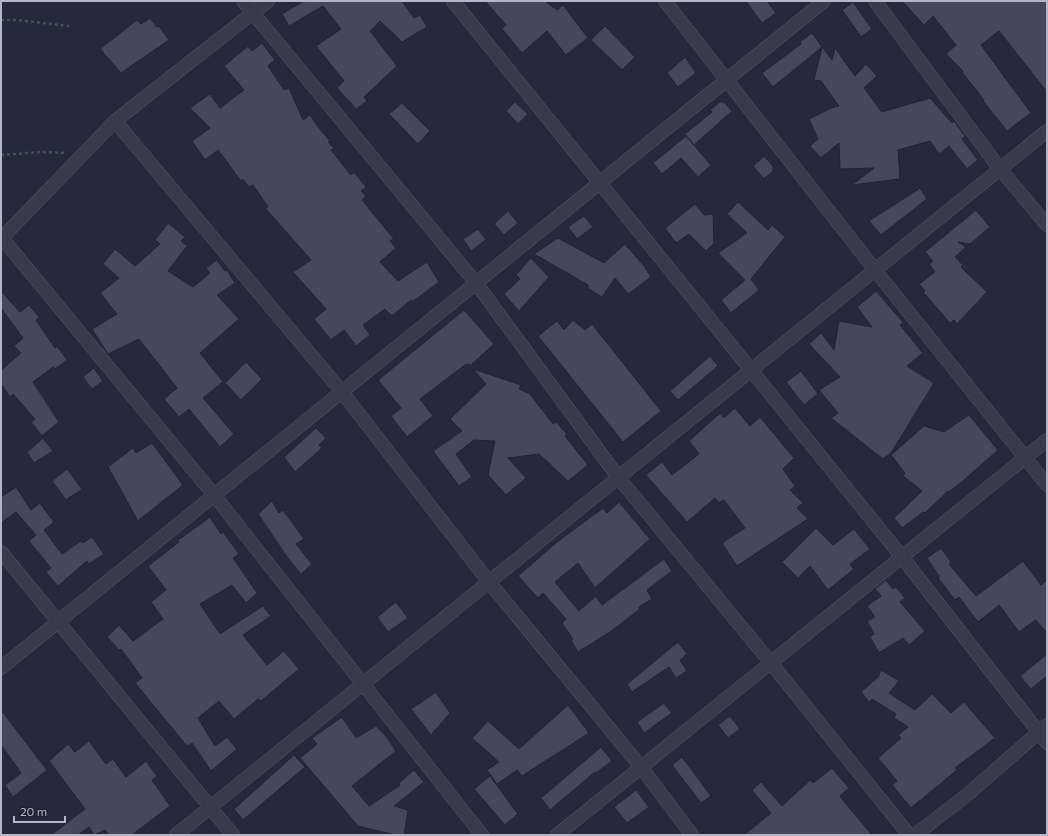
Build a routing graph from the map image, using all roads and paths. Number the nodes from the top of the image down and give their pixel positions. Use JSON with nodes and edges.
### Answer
{"nodes":[{"id":1,"x":243,"y":1,"type":"edge"},
{"id":2,"x":268,"y":1,"type":"edge"},
{"id":3,"x":453,"y":1,"type":"edge"},
{"id":4,"x":665,"y":1,"type":"edge"},
{"id":5,"x":824,"y":1,"type":"edge"},
{"id":6,"x":875,"y":1,"type":"edge"},
{"id":7,"x":253,"y":14,"type":"junction"},
{"id":8,"x":1,"y":20,"type":"edge"},
{"id":9,"x":69,"y":26,"type":"dead end"},
{"id":10,"x":728,"y":79,"type":"junction"},
{"id":11,"x":115,"y":122,"type":"junction"},
{"id":12,"x":1047,"y":131,"type":"edge"},
{"id":13,"x":82,"y":154,"type":"junction"},
{"id":14,"x":1,"y":155,"type":"edge"},
{"id":15,"x":1000,"y":169,"type":"junction"},
{"id":16,"x":599,"y":183,"type":"junction"},
{"id":17,"x":1047,"y":225,"type":"edge"},
{"id":18,"x":1,"y":239,"type":"edge"},
{"id":19,"x":875,"y":270,"type":"junction"},
{"id":20,"x":476,"y":283,"type":"junction"},
{"id":21,"x":751,"y":370,"type":"junction"},
{"id":22,"x":342,"y":392,"type":"junction"},
{"id":23,"x":1047,"y":440,"type":"edge"},
{"id":24,"x":1026,"y":458,"type":"junction"},
{"id":25,"x":618,"y":477,"type":"junction"},
{"id":26,"x":1047,"y":485,"type":"edge"},
{"id":27,"x":214,"y":495,"type":"junction"},
{"id":28,"x":1,"y":552,"type":"edge"},
{"id":29,"x":902,"y":557,"type":"junction"},
{"id":30,"x":489,"y":582,"type":"junction"},
{"id":31,"x":59,"y":621,"type":"junction"},
{"id":32,"x":771,"y":663,"type":"junction"},
{"id":33,"x":1,"y":668,"type":"edge"},
{"id":34,"x":362,"y":684,"type":"junction"},
{"id":35,"x":1043,"y":728,"type":"edge"},
{"id":36,"x":1047,"y":743,"type":"edge"},
{"id":37,"x":641,"y":767,"type":"junction"},
{"id":38,"x":211,"y":806,"type":"junction"},
{"id":39,"x":176,"y":835,"type":"edge"},
{"id":40,"x":233,"y":835,"type":"edge"},
{"id":41,"x":482,"y":835,"type":"edge"},
{"id":42,"x":558,"y":835,"type":"edge"},
{"id":43,"x":692,"y":835,"type":"edge"},
{"id":44,"x":909,"y":835,"type":"edge"},
{"id":45,"x":915,"y":835,"type":"edge"}],
"edges":[{"from":1,"to":7,"type":"street"},
{"from":2,"to":7,"type":"street"},
{"from":3,"to":16,"type":"street"},
{"from":4,"to":10,"type":"street"},
{"from":5,"to":10,"type":"street"},
{"from":6,"to":15,"type":"street"},
{"from":7,"to":11,"type":"street"},
{"from":7,"to":20,"type":"street"},
{"from":8,"to":9,"type":"path"},
{"from":10,"to":16,"type":"street"},
{"from":10,"to":19,"type":"street"},
{"from":11,"to":13,"type":"street"},
{"from":11,"to":22,"type":"street"},
{"from":12,"to":15,"type":"street"},
{"from":13,"to":14,"type":"path"},
{"from":13,"to":18,"type":"street"},
{"from":15,"to":17,"type":"street"},
{"from":15,"to":19,"type":"street"},
{"from":16,"to":20,"type":"street"},
{"from":16,"to":21,"type":"street"},
{"from":18,"to":27,"type":"street"},
{"from":19,"to":21,"type":"street"},
{"from":19,"to":24,"type":"street"},
{"from":20,"to":22,"type":"street"},
{"from":20,"to":25,"type":"street"},
{"from":21,"to":25,"type":"street"},
{"from":21,"to":29,"type":"street"},
{"from":22,"to":27,"type":"street"},
{"from":22,"to":30,"type":"street"},
{"from":23,"to":24,"type":"street"},
{"from":24,"to":26,"type":"street"},
{"from":24,"to":29,"type":"street"},
{"from":25,"to":30,"type":"street"},
{"from":25,"to":32,"type":"street"},
{"from":27,"to":31,"type":"street"},
{"from":27,"to":34,"type":"street"},
{"from":28,"to":31,"type":"street"},
{"from":29,"to":32,"type":"street"},
{"from":29,"to":35,"type":"street"},
{"from":30,"to":34,"type":"street"},
{"from":30,"to":37,"type":"street"},
{"from":31,"to":33,"type":"street"},
{"from":31,"to":38,"type":"street"},
{"from":32,"to":37,"type":"street"},
{"from":32,"to":44,"type":"street"},
{"from":34,"to":38,"type":"street"},
{"from":34,"to":41,"type":"street"},
{"from":35,"to":36,"type":"street"},
{"from":35,"to":45,"type":"street"},
{"from":37,"to":42,"type":"street"},
{"from":37,"to":43,"type":"street"},
{"from":38,"to":39,"type":"street"},
{"from":38,"to":40,"type":"street"}]}
